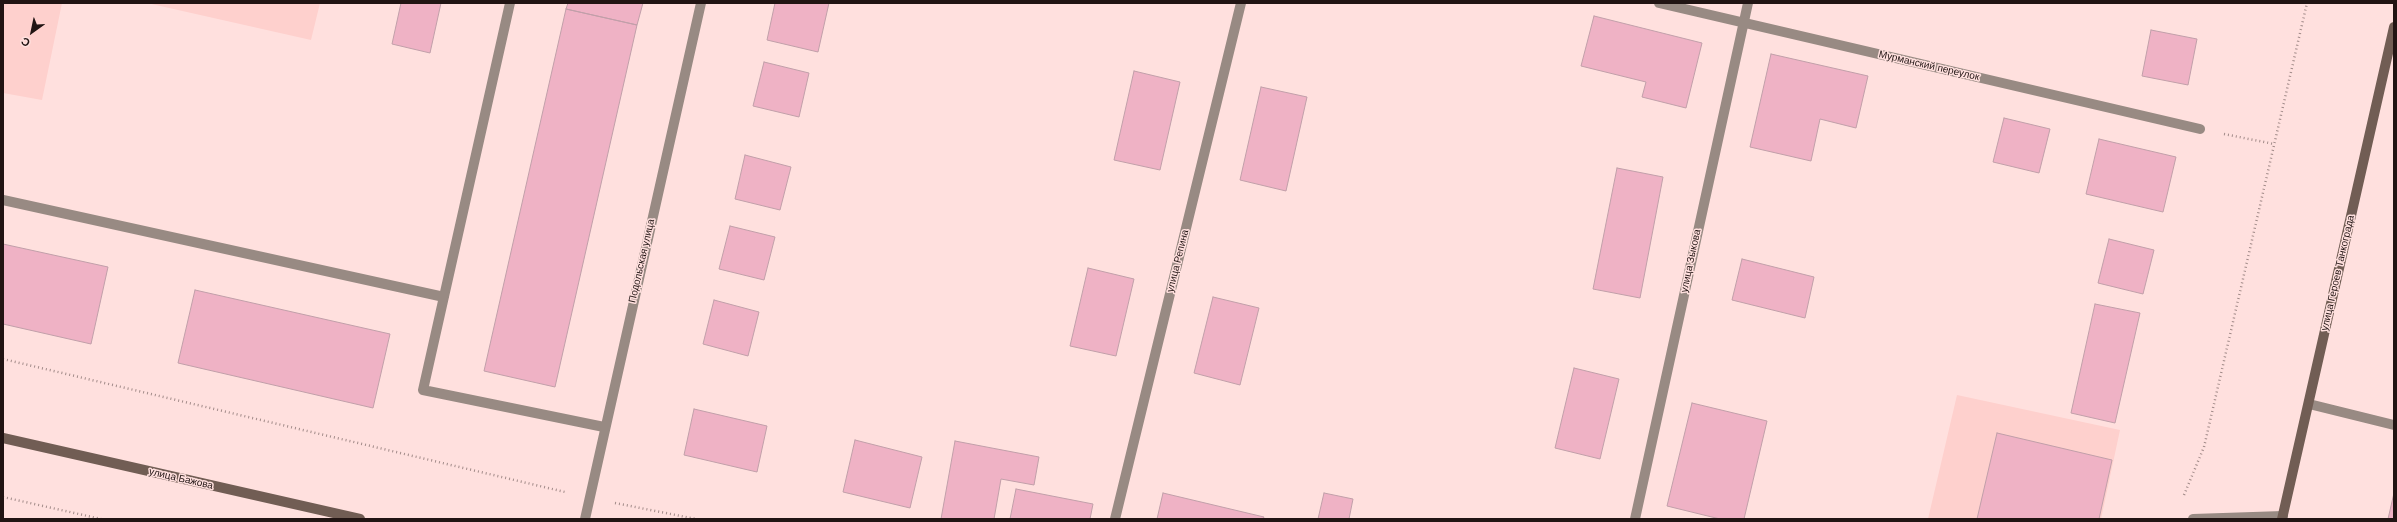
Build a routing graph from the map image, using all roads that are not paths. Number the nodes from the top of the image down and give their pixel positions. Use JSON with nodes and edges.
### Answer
{"nodes":[{"id":1,"x":510,"y":3,"type":"edge"},
{"id":2,"x":701,"y":3,"type":"edge"},
{"id":3,"x":1241,"y":3,"type":"edge"},
{"id":4,"x":1659,"y":3,"type":"edge"},
{"id":5,"x":1748,"y":3,"type":"edge"},
{"id":6,"x":1744,"y":22,"type":"junction"},
{"id":7,"x":2394,"y":27,"type":"edge"},
{"id":8,"x":2200,"y":129,"type":"road end"},
{"id":9,"x":3,"y":200,"type":"edge"},
{"id":10,"x":444,"y":297,"type":"junction"},
{"id":11,"x":2309,"y":404,"type":"junction"},
{"id":12,"x":2394,"y":425,"type":"edge"},
{"id":13,"x":604,"y":427,"type":"junction"},
{"id":14,"x":3,"y":438,"type":"edge"},
{"id":15,"x":347,"y":518,"type":"edge"},
{"id":16,"x":2283,"y":518,"type":"edge"},
{"id":17,"x":360,"y":519,"type":"edge"},
{"id":18,"x":584,"y":519,"type":"edge"},
{"id":19,"x":1115,"y":519,"type":"edge"},
{"id":20,"x":1635,"y":519,"type":"edge"},
{"id":21,"x":2193,"y":519,"type":"edge"}],
"edges":[{"from":1,"to":10,"type":"street"},
{"from":2,"to":13,"type":"street","name":"Подольская улица"},
{"from":3,"to":19,"type":"street","name":"улица Репина"},
{"from":4,"to":6,"type":"street","name":"Мурманский переулок"},
{"from":5,"to":6,"type":"street","name":"улица Зыкова"},
{"from":6,"to":8,"type":"street","name":"Мурманский переулок"},
{"from":6,"to":20,"type":"street","name":"улица Зыкова"},
{"from":7,"to":11,"type":"main road","name":"улица Героев Танкограда"},
{"from":9,"to":10,"type":"street"},
{"from":10,"to":13,"type":"street"},
{"from":11,"to":12,"type":"street"},
{"from":11,"to":16,"type":"main road","name":"улица Героев Танкограда"},
{"from":13,"to":18,"type":"street","name":"Подольская улица"},
{"from":14,"to":15,"type":"main road","name":"улица Бажова"},
{"from":15,"to":17,"type":"main road","name":"улица Бажова"},
{"from":16,"to":21,"type":"street"}]}
